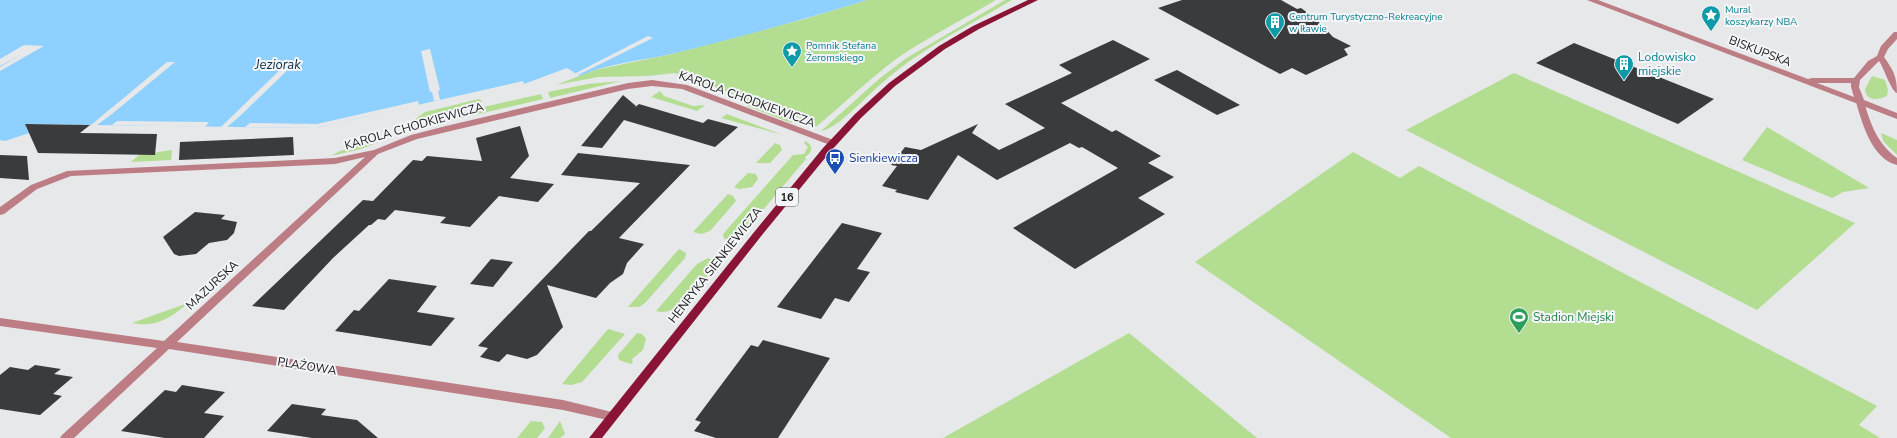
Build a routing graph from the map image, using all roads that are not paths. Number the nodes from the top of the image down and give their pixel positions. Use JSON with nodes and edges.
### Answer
{"nodes":[{"id":1,"x":1018,"y":0,"type":"edge"},
{"id":2,"x":1034,"y":0,"type":"edge"},
{"id":3,"x":1591,"y":0,"type":"edge"},
{"id":4,"x":998,"y":16,"type":"junction"},
{"id":5,"x":1897,"y":34,"type":"edge"},
{"id":6,"x":1880,"y":57,"type":"junction"},
{"id":7,"x":1790,"y":75,"type":"junction"},
{"id":8,"x":1856,"y":80,"type":"junction"},
{"id":9,"x":1897,"y":90,"type":"edge"},
{"id":10,"x":1860,"y":102,"type":"junction"},
{"id":11,"x":1897,"y":116,"type":"edge"},
{"id":12,"x":833,"y":143,"type":"junction"},
{"id":13,"x":377,"y":152,"type":"junction"},
{"id":14,"x":1897,"y":162,"type":"edge"},
{"id":15,"x":0,"y":212,"type":"edge"},
{"id":16,"x":0,"y":322,"type":"edge"},
{"id":17,"x":167,"y":345,"type":"junction"},
{"id":18,"x":612,"y":416,"type":"junction"},
{"id":19,"x":66,"y":438,"type":"edge"},
{"id":20,"x":595,"y":438,"type":"edge"}],
"edges":[{"from":1,"to":4,"type":"main road","name":"HENRYKA SIENKIEWICZA","number":"16"},
{"from":2,"to":4,"type":"main road","name":"HENRYKA SIENKIEWICZA","number":"16"},
{"from":3,"to":7,"type":"street","name":"BISKUPSKA"},
{"from":4,"to":12,"type":"main road","name":"HENRYKA SIENKIEWICZA","number":"16"},
{"from":5,"to":6,"type":"street"},
{"from":6,"to":8,"type":"street"},
{"from":6,"to":9,"type":"street"},
{"from":7,"to":8,"type":"street"},
{"from":7,"to":10,"type":"street","name":"BISKUPSKA"},
{"from":8,"to":10,"type":"street"},
{"from":10,"to":11,"type":"street","name":"BISKUPSKA"},
{"from":10,"to":14,"type":"street"},
{"from":12,"to":13,"type":"street","name":"KAROLA CHODKIEWICZA"},
{"from":12,"to":18,"type":"main road","name":"HENRYKA SIENKIEWICZA","number":"16"},
{"from":13,"to":15,"type":"street","name":"KAROLA CHODKIEWICZA"},
{"from":13,"to":17,"type":"street","name":"MAZURSKA"},
{"from":16,"to":17,"type":"street","name":"PLAŻOWA"},
{"from":17,"to":18,"type":"street","name":"PLAŻOWA"},
{"from":17,"to":19,"type":"street","name":"MAZURSKA"},
{"from":18,"to":20,"type":"main road","name":"HENRYKA SIENKIEWICZA","number":"16"}]}
